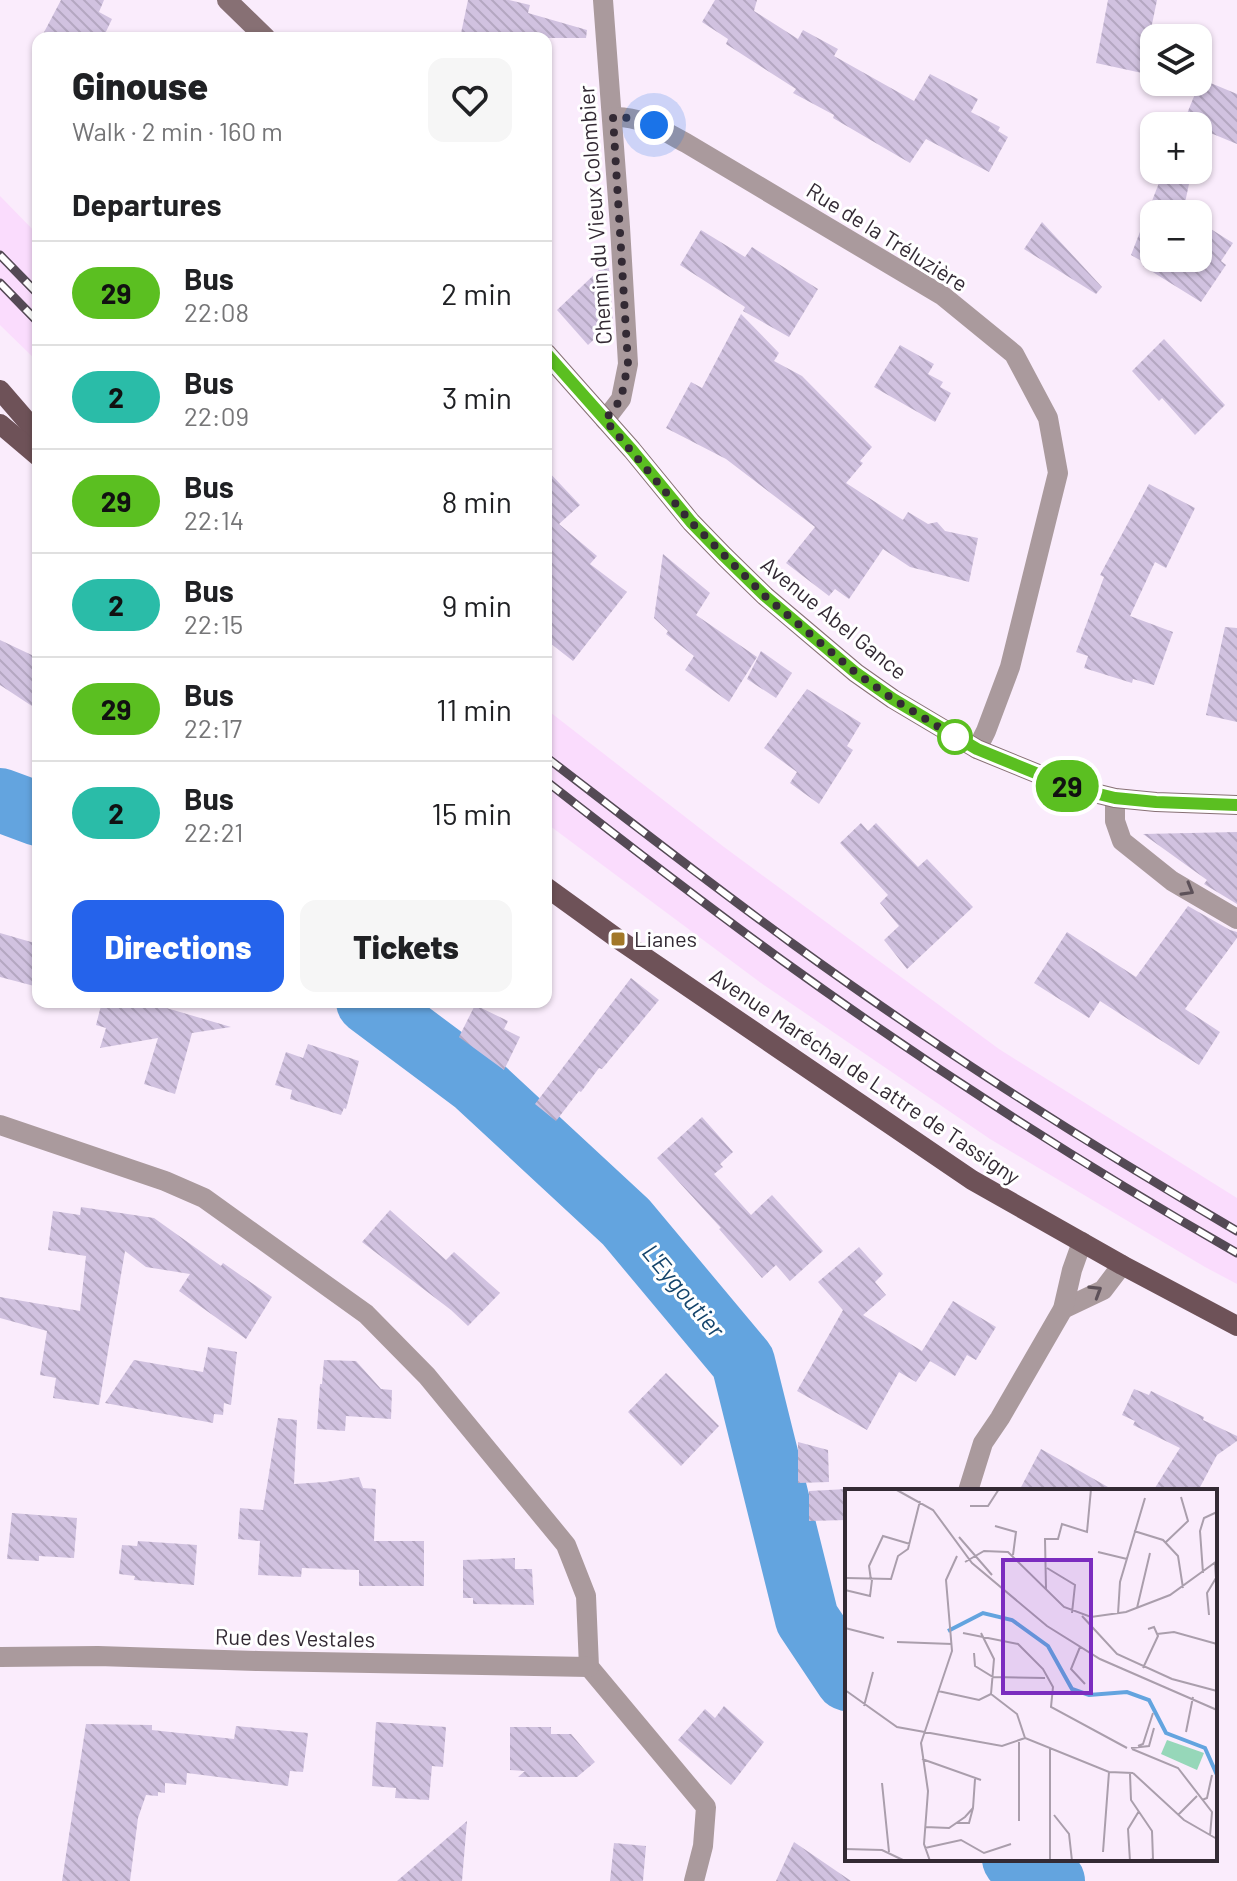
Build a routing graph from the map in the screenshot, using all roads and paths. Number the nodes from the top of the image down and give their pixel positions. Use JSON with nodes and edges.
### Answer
{"nodes":[{"id":1,"x":227,"y":0,"type":"edge"},
{"id":2,"x":603,"y":0,"type":"edge"},
{"id":3,"x":260,"y":32,"type":"edge"},
{"id":4,"x":613,"y":117,"type":"junction"},
{"id":5,"x":552,"y":360,"type":"edge"},
{"id":6,"x":0,"y":390,"type":"edge"},
{"id":7,"x":600,"y":415,"type":"junction"},
{"id":8,"x":0,"y":424,"type":"edge"},
{"id":9,"x":32,"y":427,"type":"edge"},
{"id":10,"x":32,"y":451,"type":"edge"},
{"id":11,"x":977,"y":749,"type":"junction"},
{"id":12,"x":1115,"y":798,"type":"junction"},
{"id":13,"x":1237,"y":805,"type":"edge"},
{"id":14,"x":552,"y":891,"type":"edge"},
{"id":15,"x":1237,"y":919,"type":"edge"},
{"id":16,"x":0,"y":1125,"type":"edge"},
{"id":17,"x":1082,"y":1242,"type":"junction"},
{"id":18,"x":1122,"y":1265,"type":"junction"},
{"id":19,"x":1063,"y":1309,"type":"junction"},
{"id":20,"x":1237,"y":1326,"type":"edge"},
{"id":21,"x":969,"y":1489,"type":"edge"},
{"id":22,"x":0,"y":1657,"type":"edge"},
{"id":23,"x":589,"y":1667,"type":"junction"},
{"id":24,"x":694,"y":1881,"type":"edge"}],
"edges":[{"from":1,"to":3,"type":"main road"},
{"from":2,"to":4,"type":"street","name":"Chemin du Vieux Colombier"},
{"from":4,"to":7,"type":"street","name":"Chemin du Vieux Colombier"},
{"from":4,"to":11,"type":"street","name":"Rue de la Tréluzière"},
{"from":5,"to":7,"type":"main road","name":"Avenue Abel Gance"},
{"from":6,"to":9,"type":"main road"},
{"from":7,"to":11,"type":"main road","name":"Avenue Abel Gance"},
{"from":8,"to":10,"type":"main road"},
{"from":11,"to":12,"type":"main road","name":"Avenue Abel Gance"},
{"from":12,"to":13,"type":"main road","name":"Avenue Abel Gance"},
{"from":12,"to":15,"type":"street","one_way":true},
{"from":14,"to":17,"type":"main road","name":"Avenue Maréchal de Lattre de Tassigny"},
{"from":16,"to":23,"type":"street"},
{"from":17,"to":18,"type":"main road","name":"Avenue Maréchal de Lattre de Tassigny"},
{"from":17,"to":19,"type":"street"},
{"from":19,"to":18,"type":"street","one_way":true},
{"from":18,"to":20,"type":"main road","name":"Avenue Maréchal de Lattre de Tassigny"},
{"from":19,"to":21,"type":"street"},
{"from":22,"to":23,"type":"street","name":"Rue des Vestales"},
{"from":23,"to":24,"type":"street"}]}
